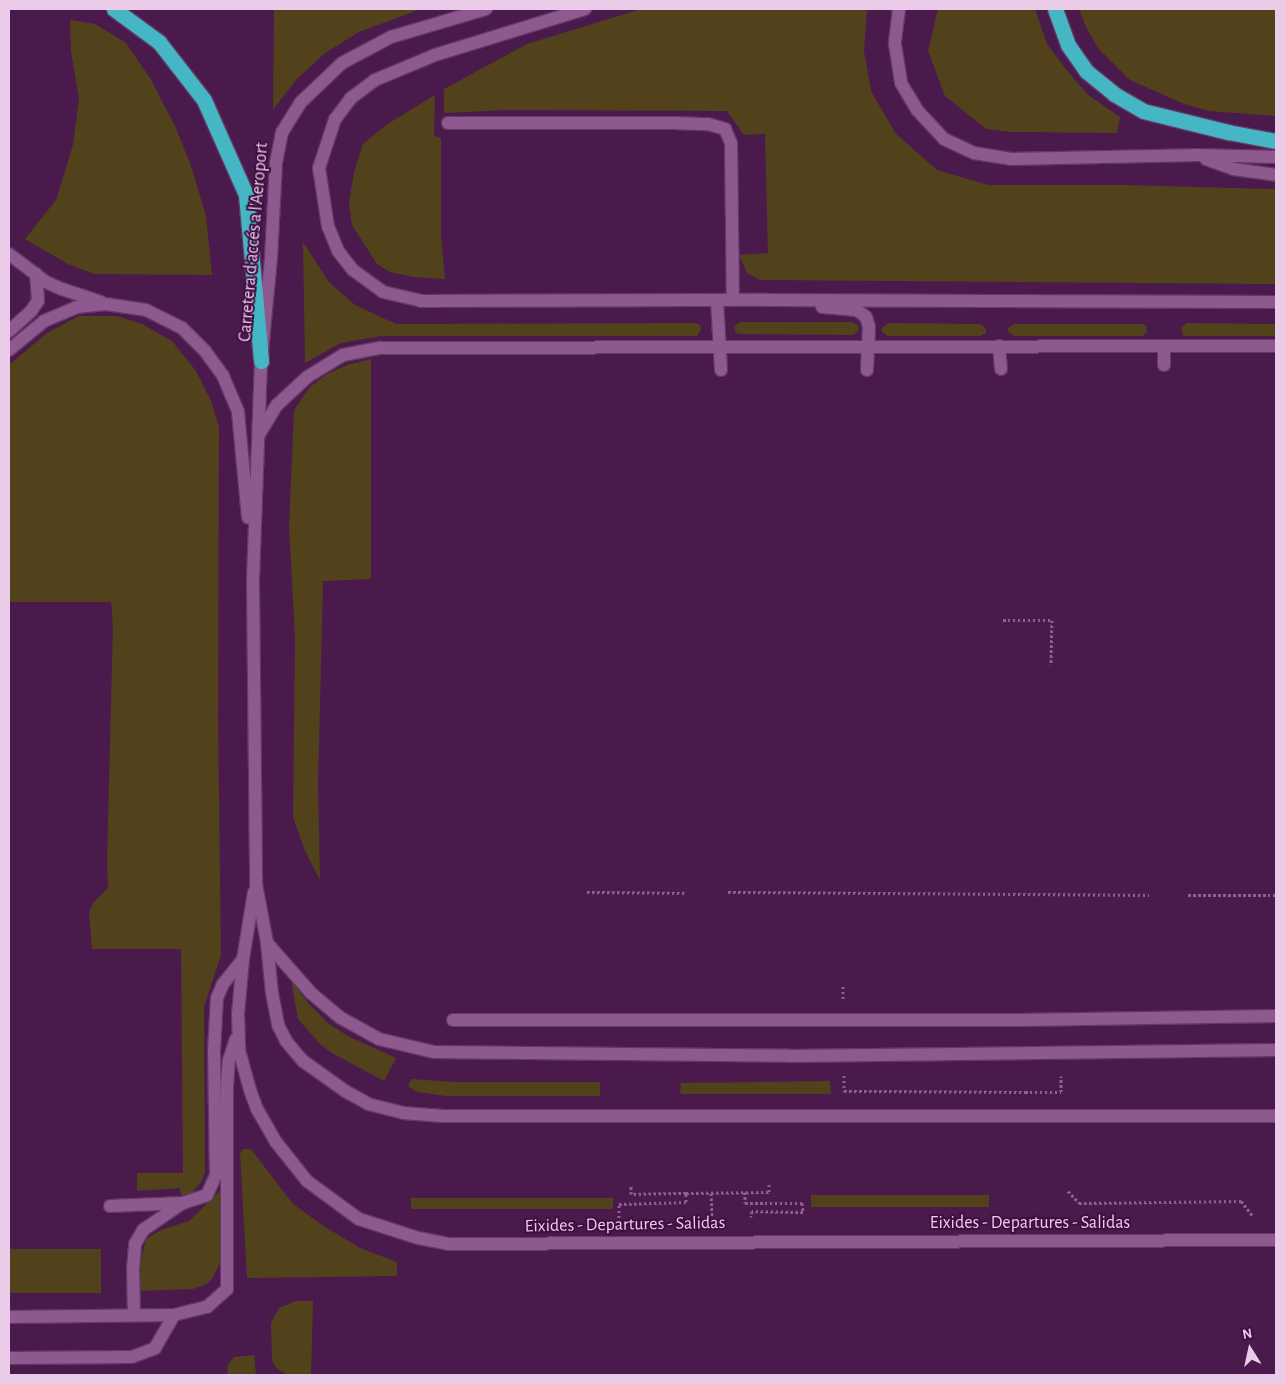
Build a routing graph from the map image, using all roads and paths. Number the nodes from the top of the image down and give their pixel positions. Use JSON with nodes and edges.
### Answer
{"nodes":[{"id":1,"x":114,"y":9,"type":"edge"},
{"id":2,"x":486,"y":9,"type":"edge"},
{"id":3,"x":585,"y":9,"type":"edge"},
{"id":4,"x":899,"y":9,"type":"edge"},
{"id":5,"x":1055,"y":9,"type":"edge"},
{"id":6,"x":448,"y":123,"type":"dead end"},
{"id":7,"x":1276,"y":141,"type":"edge"},
{"id":8,"x":1195,"y":156,"type":"junction"},
{"id":9,"x":1276,"y":157,"type":"edge"},
{"id":10,"x":1276,"y":176,"type":"edge"},
{"id":11,"x":9,"y":254,"type":"edge"},
{"id":12,"x":36,"y":274,"type":"junction"},
{"id":13,"x":717,"y":300,"type":"junction"},
{"id":14,"x":733,"y":300,"type":"junction"},
{"id":15,"x":767,"y":300,"type":"junction"},
{"id":16,"x":1276,"y":302,"type":"edge"},
{"id":17,"x":106,"y":304,"type":"junction"},
{"id":18,"x":9,"y":331,"type":"edge"},
{"id":19,"x":999,"y":346,"type":"junction"},
{"id":20,"x":1164,"y":346,"type":"junction"},
{"id":21,"x":1276,"y":346,"type":"edge"},
{"id":22,"x":720,"y":347,"type":"junction"},
{"id":23,"x":868,"y":347,"type":"junction"},
{"id":24,"x":9,"y":350,"type":"edge"},
{"id":25,"x":261,"y":361,"type":"junction"},
{"id":26,"x":1164,"y":365,"type":"dead end"},
{"id":27,"x":1001,"y":369,"type":"dead end"},
{"id":28,"x":721,"y":370,"type":"dead end"},
{"id":29,"x":868,"y":370,"type":"dead end"},
{"id":30,"x":258,"y":438,"type":"junction"},
{"id":31,"x":252,"y":583,"type":"junction"},
{"id":32,"x":1003,"y":620,"type":"dead end"},
{"id":33,"x":1052,"y":665,"type":"dead end"},
{"id":34,"x":256,"y":884,"type":"junction"},
{"id":35,"x":587,"y":892,"type":"dead end"},
{"id":36,"x":728,"y":892,"type":"dead end"},
{"id":37,"x":685,"y":893,"type":"dead end"},
{"id":38,"x":1150,"y":895,"type":"dead end"},
{"id":39,"x":1188,"y":895,"type":"dead end"},
{"id":40,"x":1276,"y":895,"type":"edge"},
{"id":41,"x":267,"y":943,"type":"junction"},
{"id":42,"x":243,"y":959,"type":"junction"},
{"id":43,"x":1276,"y":1016,"type":"edge"},
{"id":44,"x":453,"y":1020,"type":"dead end"},
{"id":45,"x":237,"y":1034,"type":"junction"},
{"id":46,"x":1276,"y":1050,"type":"edge"},
{"id":47,"x":1060,"y":1076,"type":"dead end"},
{"id":48,"x":844,"y":1091,"type":"dead end"},
{"id":49,"x":1276,"y":1116,"type":"edge"},
{"id":50,"x":769,"y":1182,"type":"dead end"},
{"id":51,"x":631,"y":1186,"type":"dead end"},
{"id":52,"x":1068,"y":1191,"type":"dead end"},
{"id":53,"x":745,"y":1192,"type":"junction"},
{"id":54,"x":686,"y":1193,"type":"junction"},
{"id":55,"x":711,"y":1193,"type":"junction"},
{"id":56,"x":183,"y":1203,"type":"junction"},
{"id":57,"x":110,"y":1206,"type":"dead end"},
{"id":58,"x":1252,"y":1215,"type":"dead end"},
{"id":59,"x":751,"y":1217,"type":"dead end"},
{"id":60,"x":619,"y":1218,"type":"dead end"},
{"id":61,"x":712,"y":1218,"type":"dead end"},
{"id":62,"x":1276,"y":1240,"type":"edge"},
{"id":63,"x":134,"y":1315,"type":"junction"},
{"id":64,"x":174,"y":1315,"type":"junction"},
{"id":65,"x":9,"y":1317,"type":"edge"},
{"id":66,"x":9,"y":1358,"type":"edge"}],
"edges":[{"from":1,"to":25,"type":"highway"},
{"from":2,"to":25,"type":"street","name":"Carretera d'accés a l'Aeroport"},
{"from":3,"to":13,"type":"street"},
{"from":4,"to":8,"type":"street"},
{"from":5,"to":7,"type":"highway"},
{"from":6,"to":14,"type":"street"},
{"from":8,"to":9,"type":"street"},
{"from":8,"to":10,"type":"street"},
{"from":11,"to":12,"type":"street"},
{"from":12,"to":17,"type":"street"},
{"from":12,"to":18,"type":"street"},
{"from":13,"to":14,"type":"street"},
{"from":13,"to":22,"type":"street"},
{"from":14,"to":15,"type":"street"},
{"from":15,"to":16,"type":"street"},
{"from":15,"to":23,"type":"street"},
{"from":17,"to":24,"type":"street"},
{"from":17,"to":31,"type":"street"},
{"from":19,"to":20,"type":"street"},
{"from":19,"to":23,"type":"street"},
{"from":19,"to":27,"type":"street"},
{"from":20,"to":21,"type":"street"},
{"from":20,"to":26,"type":"street"},
{"from":22,"to":23,"type":"street"},
{"from":22,"to":28,"type":"street"},
{"from":22,"to":30,"type":"street"},
{"from":23,"to":29,"type":"street"},
{"from":25,"to":30,"type":"street","name":"Carretera d'accés a l'Aeroport"},
{"from":30,"to":31,"type":"street","name":"Carretera d'accés a l'Aeroport"},
{"from":31,"to":34,"type":"street"},
{"from":32,"to":33,"type":"path"},
{"from":34,"to":41,"type":"street"},
{"from":34,"to":42,"type":"street","name":"Eixides - Departures - Salidas"},
{"from":35,"to":37,"type":"path"},
{"from":36,"to":38,"type":"path"},
{"from":39,"to":40,"type":"path"},
{"from":41,"to":46,"type":"street"},
{"from":41,"to":49,"type":"street"},
{"from":42,"to":45,"type":"street","name":"Eixides - Departures - Salidas"},
{"from":42,"to":56,"type":"street"},
{"from":43,"to":44,"type":"street"},
{"from":45,"to":62,"type":"street","name":"Eixides - Departures - Salidas"},
{"from":45,"to":64,"type":"street"},
{"from":47,"to":48,"type":"path"},
{"from":50,"to":53,"type":"path"},
{"from":51,"to":54,"type":"path"},
{"from":52,"to":58,"type":"path"},
{"from":53,"to":55,"type":"path"},
{"from":53,"to":59,"type":"path"},
{"from":54,"to":55,"type":"path"},
{"from":54,"to":60,"type":"path"},
{"from":55,"to":61,"type":"path"},
{"from":56,"to":57,"type":"street"},
{"from":56,"to":63,"type":"street"},
{"from":63,"to":64,"type":"street"},
{"from":63,"to":65,"type":"street"},
{"from":64,"to":66,"type":"street"}]}
